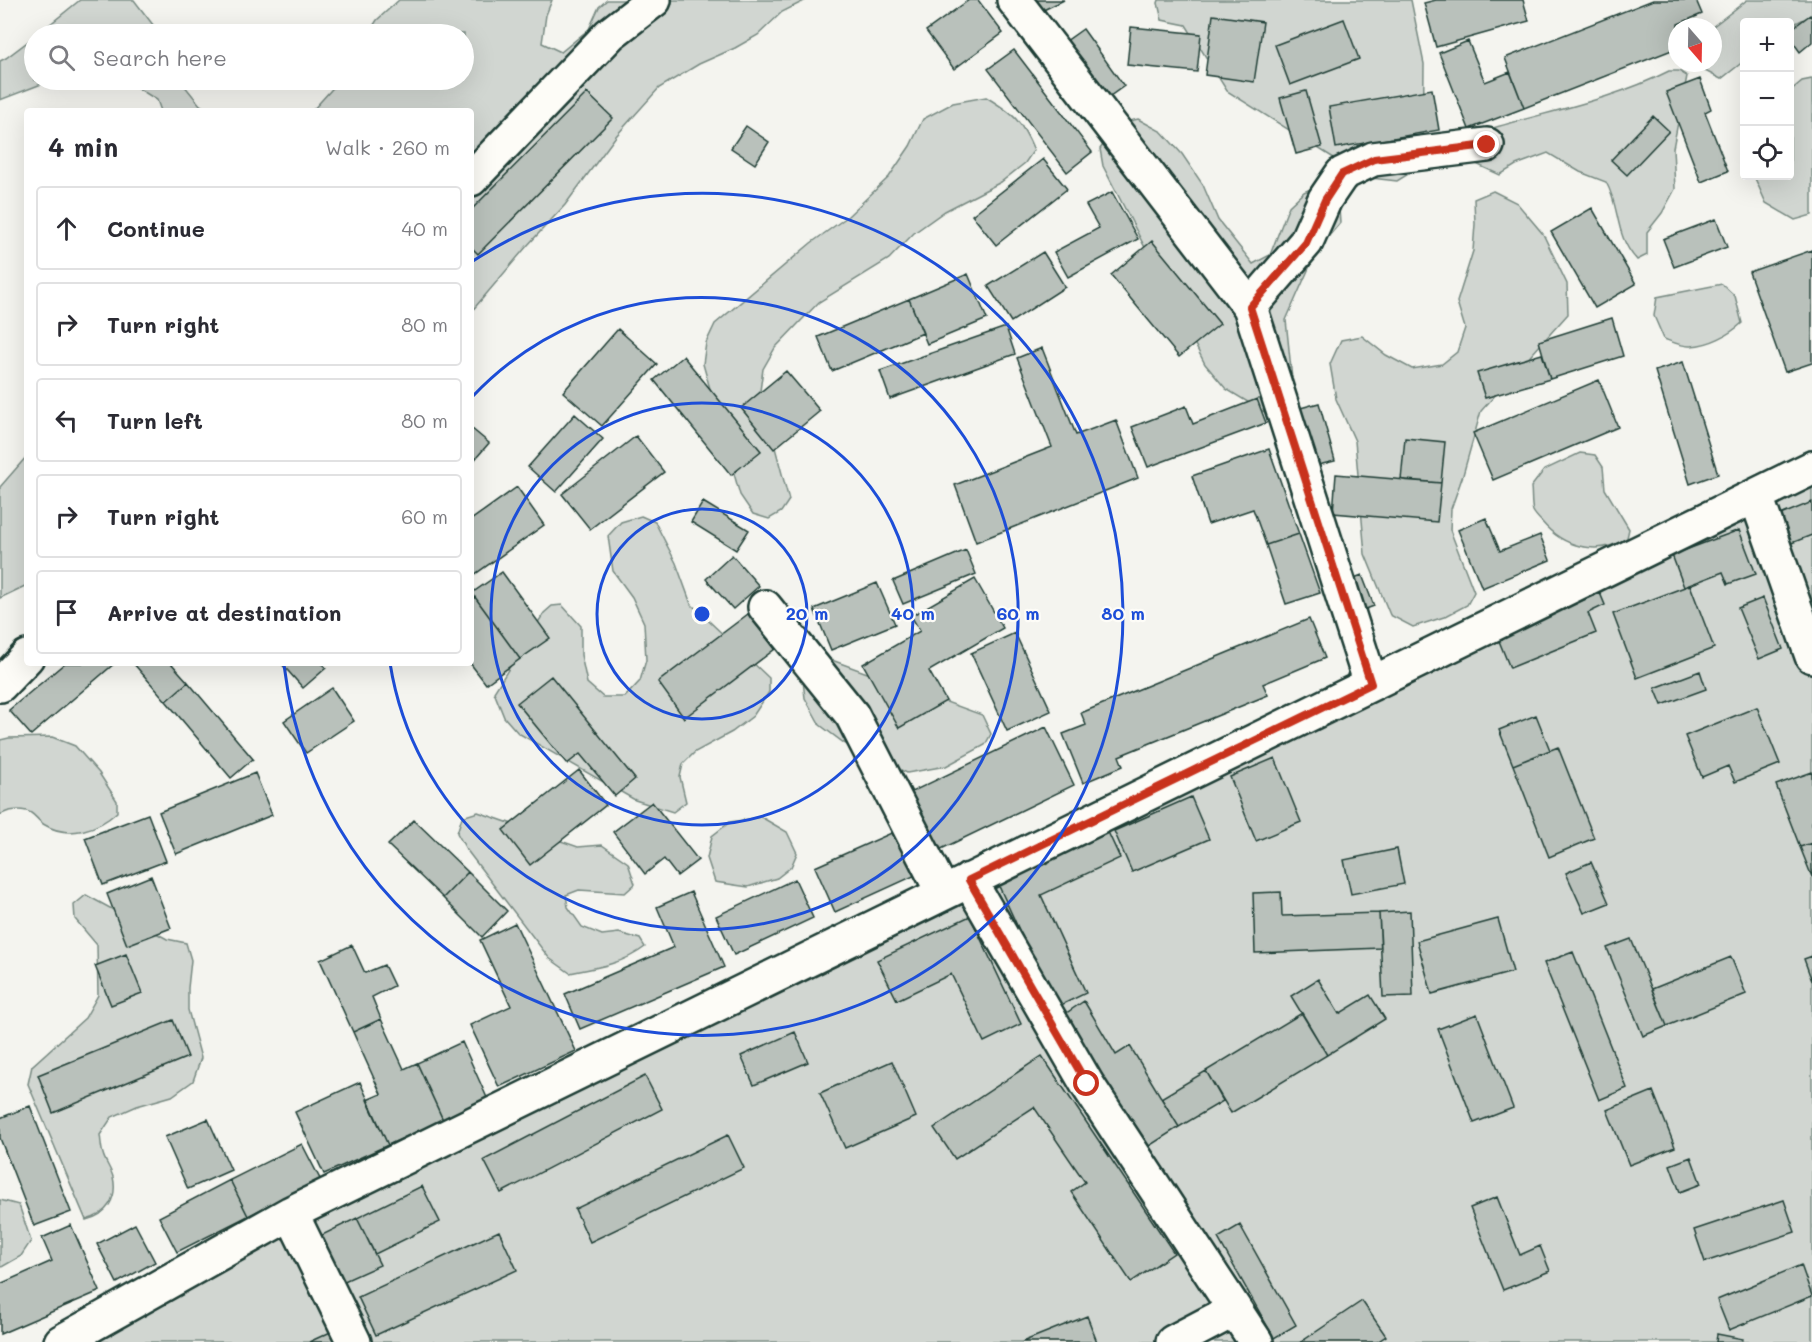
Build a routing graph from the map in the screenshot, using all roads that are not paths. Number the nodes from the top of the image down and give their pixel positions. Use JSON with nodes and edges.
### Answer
{"nodes":[{"id":1,"x":654,"y":0,"type":"edge"},
{"id":2,"x":1014,"y":0,"type":"edge"},
{"id":3,"x":1487,"y":145,"type":"dead end"},
{"id":4,"x":474,"y":176,"type":"edge"},
{"id":5,"x":1250,"y":307,"type":"junction"},
{"id":6,"x":1812,"y":468,"type":"edge"},
{"id":7,"x":1756,"y":496,"type":"junction"},
{"id":8,"x":765,"y":607,"type":"dead end"},
{"id":9,"x":1812,"y":656,"type":"edge"},
{"id":10,"x":24,"y":660,"type":"edge"},
{"id":11,"x":1371,"y":684,"type":"junction"},
{"id":12,"x":0,"y":685,"type":"edge"},
{"id":13,"x":956,"y":886,"type":"junction"},
{"id":14,"x":291,"y":1213,"type":"junction"},
{"id":15,"x":1234,"y":1310,"type":"junction"},
{"id":16,"x":61,"y":1342,"type":"edge"},
{"id":17,"x":354,"y":1342,"type":"edge"},
{"id":18,"x":1173,"y":1342,"type":"edge"},
{"id":19,"x":1256,"y":1342,"type":"edge"}],
"edges":[{"from":1,"to":4,"type":"street"},
{"from":2,"to":5,"type":"street"},
{"from":3,"to":5,"type":"street"},
{"from":5,"to":11,"type":"street"},
{"from":6,"to":7,"type":"street"},
{"from":7,"to":9,"type":"street"},
{"from":7,"to":11,"type":"street"},
{"from":8,"to":13,"type":"street"},
{"from":10,"to":12,"type":"street"},
{"from":11,"to":13,"type":"street"},
{"from":13,"to":14,"type":"street"},
{"from":13,"to":15,"type":"street"},
{"from":14,"to":16,"type":"street"},
{"from":14,"to":17,"type":"street"},
{"from":15,"to":18,"type":"street"},
{"from":15,"to":19,"type":"street"}]}
